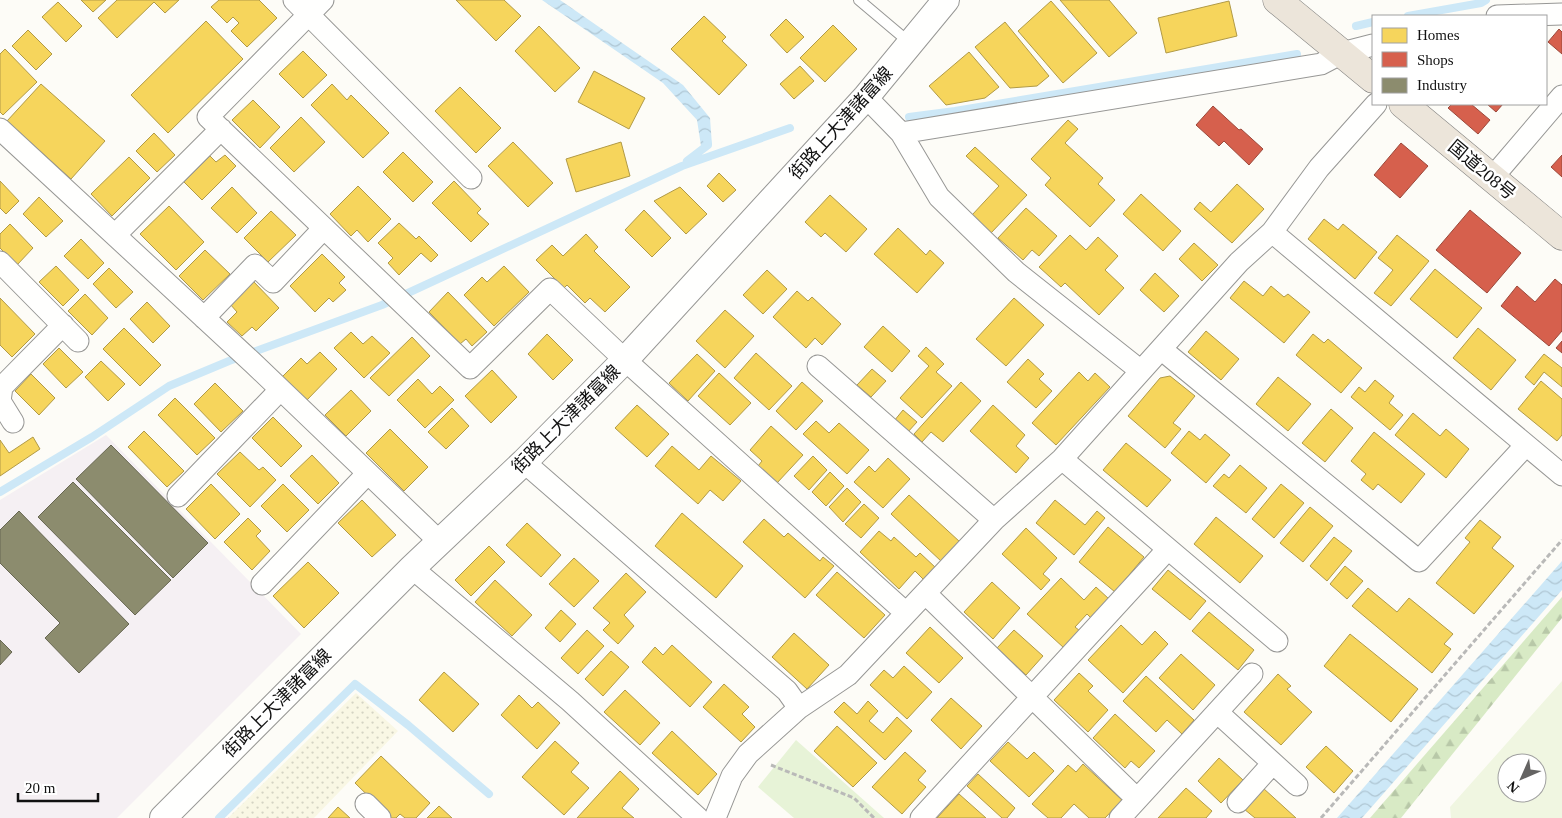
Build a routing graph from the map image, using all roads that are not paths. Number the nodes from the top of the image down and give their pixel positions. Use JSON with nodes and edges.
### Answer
{"nodes":[{"id":1,"x":859,"y":0,"type":"edge"},
{"id":2,"x":946,"y":0,"type":"edge"},
{"id":3,"x":1277,"y":0,"type":"edge"},
{"id":4,"x":309,"y":5,"type":"edge"},
{"id":5,"x":1562,"y":14,"type":"edge"},
{"id":6,"x":1530,"y":15,"type":"edge"},
{"id":7,"x":911,"y":43,"type":"junction"},
{"id":8,"x":1372,"y":45,"type":"edge"},
{"id":9,"x":1342,"y":53,"type":"junction"},
{"id":10,"x":1372,"y":78,"type":"edge"},
{"id":11,"x":1562,"y":96,"type":"edge"},
{"id":12,"x":866,"y":97,"type":"junction"},
{"id":13,"x":1375,"y":105,"type":"edge"},
{"id":14,"x":1404,"y":105,"type":"edge"},
{"id":15,"x":0,"y":129,"type":"edge"},
{"id":16,"x":221,"y":129,"type":"junction"},
{"id":17,"x":901,"y":133,"type":"junction"},
{"id":18,"x":471,"y":178,"type":"dead end"},
{"id":19,"x":1492,"y":178,"type":"junction"},
{"id":20,"x":324,"y":228,"type":"junction"},
{"id":21,"x":1272,"y":232,"type":"junction"},
{"id":22,"x":115,"y":235,"type":"junction"},
{"id":23,"x":1562,"y":236,"type":"edge"},
{"id":24,"x":0,"y":262,"type":"edge"},
{"id":25,"x":204,"y":318,"type":"junction"},
{"id":26,"x":63,"y":325,"type":"junction"},
{"id":27,"x":78,"y":341,"type":"dead end"},
{"id":28,"x":1161,"y":349,"type":"junction"},
{"id":29,"x":625,"y":360,"type":"junction"},
{"id":30,"x":818,"y":366,"type":"dead end"},
{"id":31,"x":1141,"y":371,"type":"junction"},
{"id":32,"x":280,"y":390,"type":"junction"},
{"id":33,"x":0,"y":401,"type":"edge"},
{"id":34,"x":13,"y":422,"type":"dead end"},
{"id":35,"x":1526,"y":445,"type":"junction"},
{"id":36,"x":1062,"y":458,"type":"junction"},
{"id":37,"x":524,"y":462,"type":"junction"},
{"id":38,"x":368,"y":473,"type":"junction"},
{"id":39,"x":1562,"y":475,"type":"edge"},
{"id":40,"x":178,"y":496,"type":"dead end"},
{"id":41,"x":994,"y":520,"type":"junction"},
{"id":42,"x":440,"y":542,"type":"junction"},
{"id":43,"x":1168,"y":549,"type":"junction"},
{"id":44,"x":412,"y":568,"type":"junction"},
{"id":45,"x":262,"y":584,"type":"dead end"},
{"id":46,"x":925,"y":593,"type":"junction"},
{"id":47,"x":906,"y":613,"type":"junction"},
{"id":48,"x":1277,"y":640,"type":"dead end"},
{"id":49,"x":1252,"y":674,"type":"dead end"},
{"id":50,"x":1032,"y":697,"type":"junction"},
{"id":51,"x":799,"y":708,"type":"junction"},
{"id":52,"x":1217,"y":712,"type":"junction"},
{"id":53,"x":1273,"y":763,"type":"junction"},
{"id":54,"x":1297,"y":785,"type":"dead end"},
{"id":55,"x":1137,"y":799,"type":"junction"},
{"id":56,"x":1238,"y":802,"type":"dead end"},
{"id":57,"x":166,"y":817,"type":"edge"},
{"id":58,"x":698,"y":818,"type":"edge"},
{"id":59,"x":715,"y":818,"type":"edge"},
{"id":60,"x":921,"y":818,"type":"edge"},
{"id":61,"x":1120,"y":818,"type":"edge"}],
"edges":[{"from":1,"to":7,"type":"lane"},
{"from":2,"to":7,"type":"street","name":"街路上大津諸富線"},
{"from":3,"to":9,"type":"highway"},
{"from":4,"to":16,"type":"street"},
{"from":4,"to":18,"type":"street"},
{"from":5,"to":6,"type":"street"},
{"from":7,"to":12,"type":"street","name":"街路上大津諸富線"},
{"from":8,"to":9,"type":"street"},
{"from":9,"to":10,"type":"highway"},
{"from":9,"to":17,"type":"street"},
{"from":11,"to":19,"type":"street"},
{"from":12,"to":17,"type":"street"},
{"from":12,"to":29,"type":"street","name":"街路上大津諸富線"},
{"from":13,"to":21,"type":"street"},
{"from":14,"to":19,"type":"highway","name":"国道208号"},
{"from":15,"to":22,"type":"street"},
{"from":16,"to":20,"type":"street"},
{"from":16,"to":22,"type":"street"},
{"from":17,"to":31,"type":"street"},
{"from":19,"to":23,"type":"highway","name":"国道208号"},
{"from":20,"to":25,"type":"street"},
{"from":20,"to":29,"type":"street"},
{"from":21,"to":28,"type":"street"},
{"from":21,"to":35,"type":"street"},
{"from":22,"to":25,"type":"street"},
{"from":24,"to":26,"type":"street"},
{"from":25,"to":32,"type":"street"},
{"from":26,"to":27,"type":"street"},
{"from":26,"to":33,"type":"street"},
{"from":28,"to":31,"type":"street"},
{"from":28,"to":35,"type":"street"},
{"from":29,"to":37,"type":"street","name":"街路上大津諸富線"},
{"from":29,"to":47,"type":"street"},
{"from":30,"to":41,"type":"street"},
{"from":31,"to":36,"type":"street"},
{"from":32,"to":38,"type":"street"},
{"from":32,"to":40,"type":"street"},
{"from":33,"to":34,"type":"street"},
{"from":35,"to":39,"type":"street"},
{"from":36,"to":41,"type":"street"},
{"from":36,"to":43,"type":"street"},
{"from":37,"to":42,"type":"street","name":"街路上大津諸富線"},
{"from":37,"to":51,"type":"street"},
{"from":38,"to":42,"type":"street"},
{"from":38,"to":45,"type":"street"},
{"from":41,"to":46,"type":"street"},
{"from":42,"to":44,"type":"street","name":"街路上大津諸富線"},
{"from":43,"to":48,"type":"street"},
{"from":43,"to":50,"type":"street"},
{"from":44,"to":57,"type":"street","name":"街路上大津諸富線"},
{"from":44,"to":58,"type":"street"},
{"from":46,"to":47,"type":"street"},
{"from":46,"to":50,"type":"street"},
{"from":47,"to":51,"type":"street"},
{"from":49,"to":52,"type":"street"},
{"from":50,"to":55,"type":"street"},
{"from":50,"to":60,"type":"street"},
{"from":51,"to":59,"type":"street"},
{"from":52,"to":53,"type":"street"},
{"from":52,"to":55,"type":"street"},
{"from":53,"to":54,"type":"street"},
{"from":53,"to":56,"type":"street"},
{"from":55,"to":61,"type":"street"}]}
